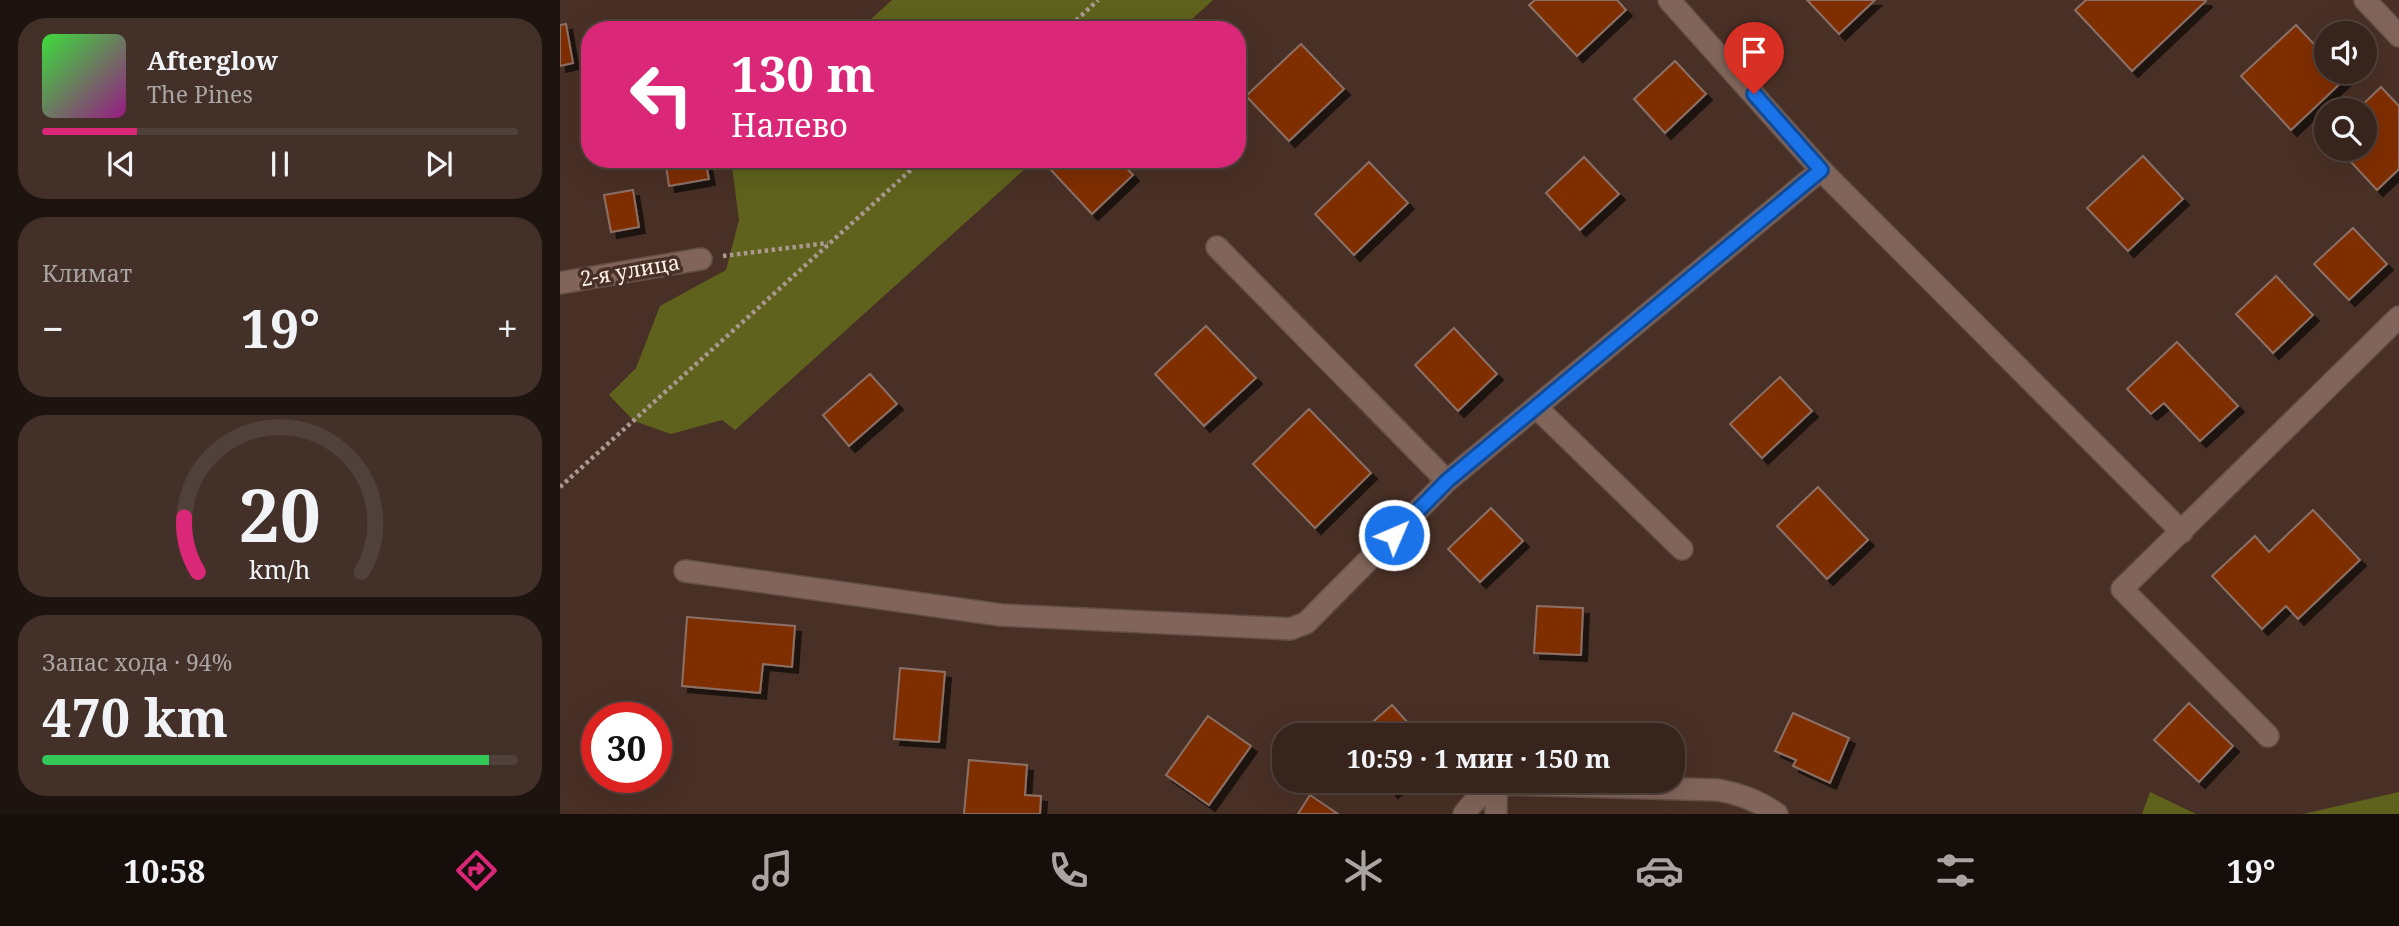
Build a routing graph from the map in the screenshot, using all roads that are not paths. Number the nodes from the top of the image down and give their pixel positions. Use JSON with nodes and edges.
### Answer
{"nodes":[{"id":1,"x":1669,"y":0,"type":"edge"},
{"id":2,"x":2365,"y":0,"type":"edge"},
{"id":3,"x":2399,"y":36,"type":"edge"},
{"id":4,"x":1821,"y":170,"type":"junction"},
{"id":5,"x":1217,"y":247,"type":"dead end"},
{"id":6,"x":701,"y":259,"type":"road end"},
{"id":7,"x":560,"y":283,"type":"edge"},
{"id":8,"x":2399,"y":317,"type":"edge"},
{"id":9,"x":1536,"y":407,"type":"junction"},
{"id":10,"x":1447,"y":481,"type":"junction"},
{"id":11,"x":2182,"y":532,"type":"junction"},
{"id":12,"x":1682,"y":549,"type":"dead end"},
{"id":13,"x":685,"y":571,"type":"dead end"},
{"id":14,"x":2267,"y":736,"type":"dead end"},
{"id":15,"x":1685,"y":788,"type":"edge"},
{"id":16,"x":1485,"y":793,"type":"edge"},
{"id":17,"x":1496,"y":793,"type":"edge"},
{"id":18,"x":1464,"y":814,"type":"edge"},
{"id":19,"x":1496,"y":814,"type":"edge"},
{"id":20,"x":1777,"y":814,"type":"edge"}],
"edges":[{"from":1,"to":4,"type":"street"},
{"from":2,"to":3,"type":"street"},
{"from":4,"to":9,"type":"street"},
{"from":4,"to":11,"type":"street"},
{"from":5,"to":10,"type":"street"},
{"from":6,"to":7,"type":"street","name":"2-я улица"},
{"from":8,"to":11,"type":"street"},
{"from":9,"to":10,"type":"street"},
{"from":9,"to":12,"type":"street"},
{"from":10,"to":13,"type":"street"},
{"from":11,"to":14,"type":"street"},
{"from":15,"to":20,"type":"street"},
{"from":16,"to":18,"type":"street"},
{"from":17,"to":19,"type":"street"}]}
